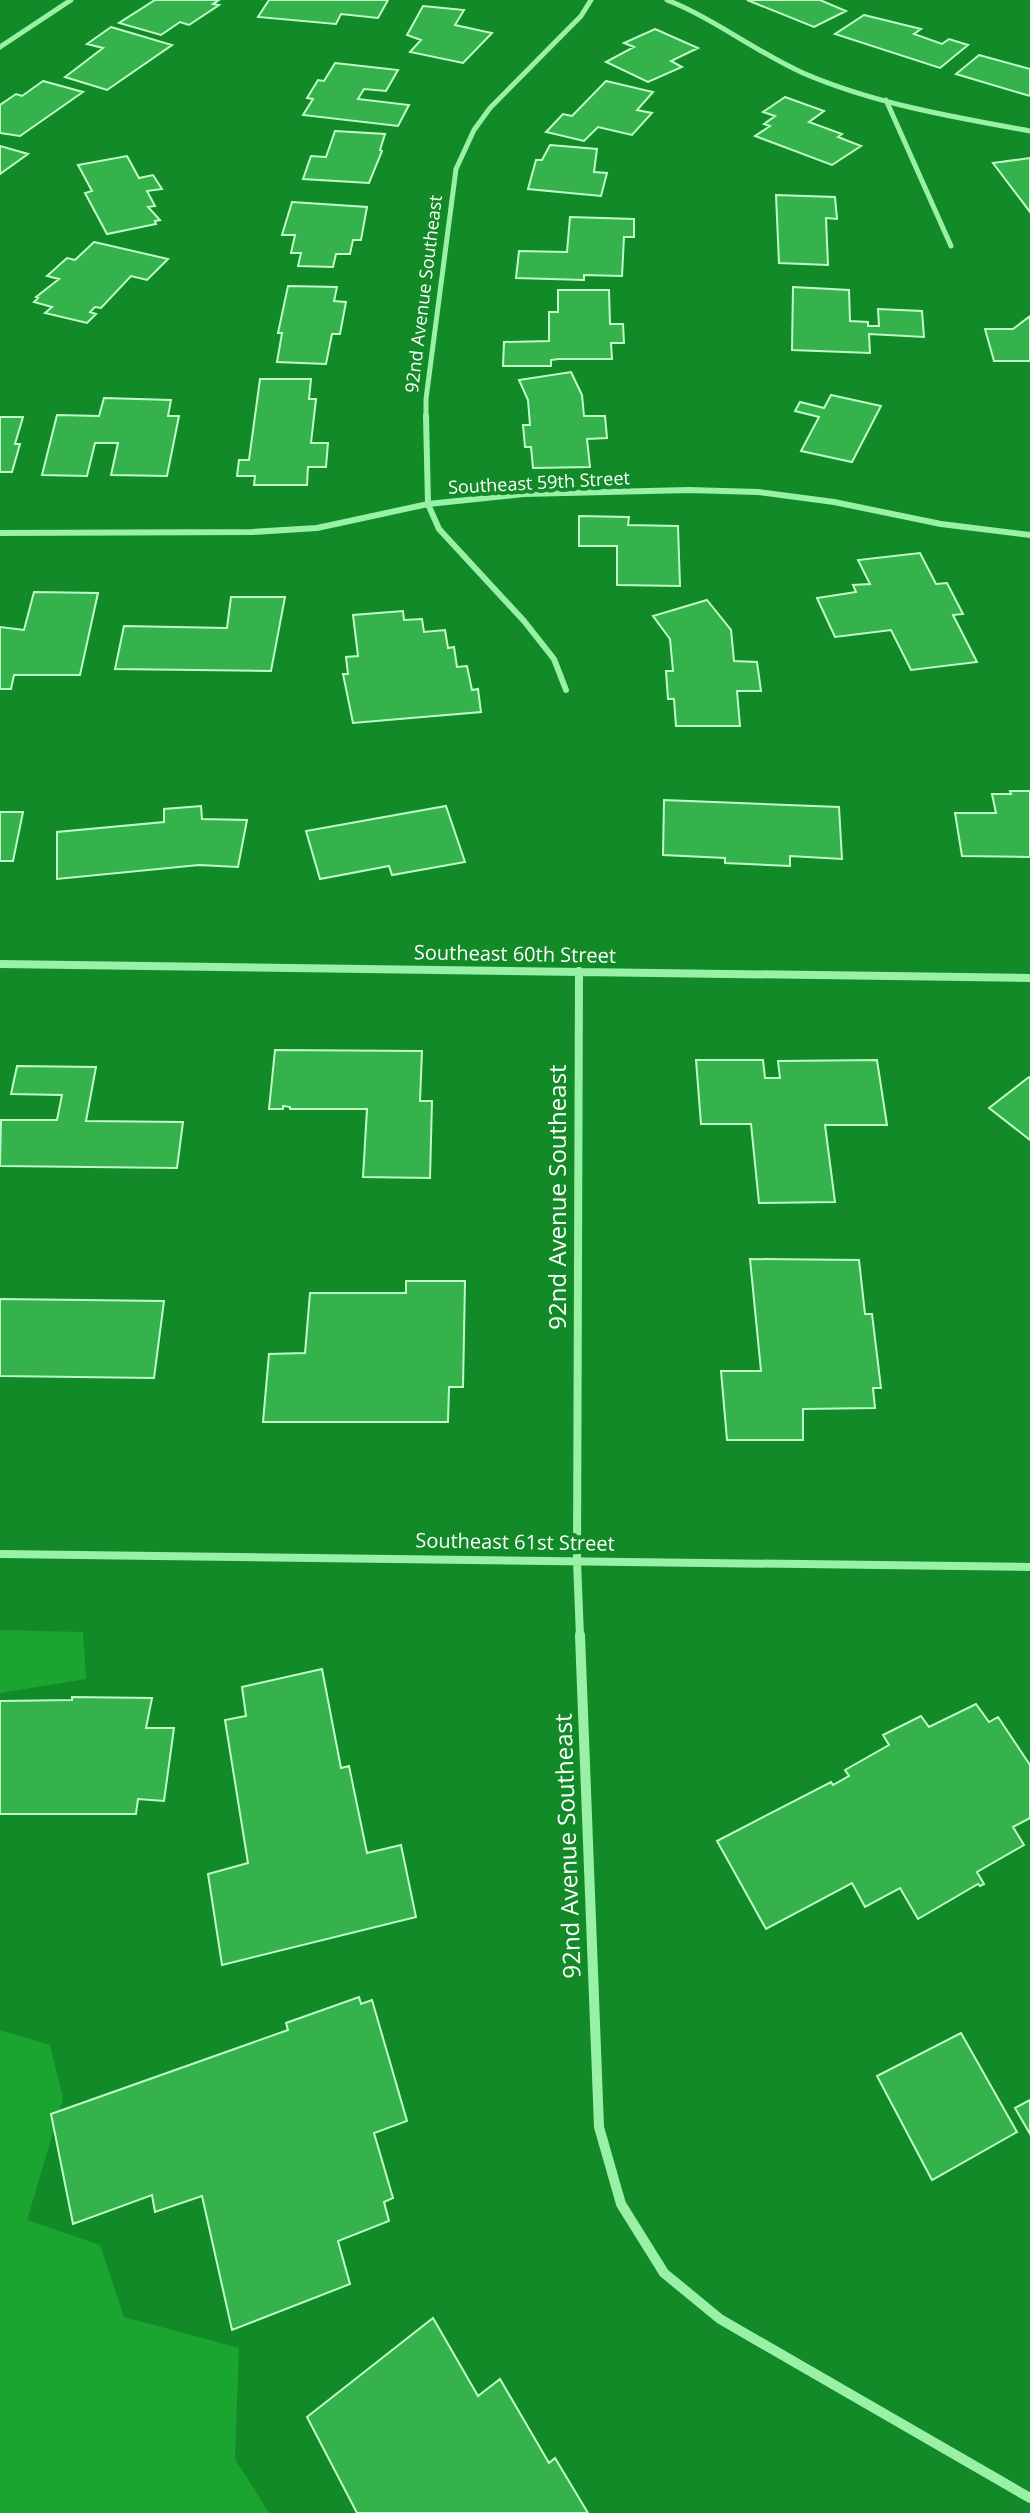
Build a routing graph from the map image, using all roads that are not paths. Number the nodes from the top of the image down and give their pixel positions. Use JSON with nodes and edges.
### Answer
{"nodes":[{"id":1,"x":71,"y":0,"type":"edge"},
{"id":2,"x":591,"y":0,"type":"edge"},
{"id":3,"x":667,"y":0,"type":"edge"},
{"id":4,"x":0,"y":47,"type":"edge"},
{"id":5,"x":886,"y":100,"type":"junction"},
{"id":6,"x":1030,"y":131,"type":"edge"},
{"id":7,"x":951,"y":246,"type":"dead end"},
{"id":8,"x":428,"y":504,"type":"junction"},
{"id":9,"x":0,"y":533,"type":"edge"},
{"id":10,"x":1030,"y":535,"type":"edge"},
{"id":11,"x":566,"y":690,"type":"dead end"},
{"id":12,"x":0,"y":964,"type":"edge"},
{"id":13,"x":579,"y":971,"type":"junction"},
{"id":14,"x":1030,"y":978,"type":"edge"},
{"id":15,"x":0,"y":1554,"type":"edge"},
{"id":16,"x":577,"y":1561,"type":"junction"},
{"id":17,"x":1030,"y":1567,"type":"edge"},
{"id":18,"x":1030,"y":2498,"type":"edge"}],
"edges":[{"from":1,"to":4,"type":"street"},
{"from":2,"to":8,"type":"street","name":"92nd Avenue Southeast"},
{"from":3,"to":5,"type":"street"},
{"from":5,"to":6,"type":"street"},
{"from":5,"to":7,"type":"street"},
{"from":8,"to":9,"type":"street","name":"Southeast 59th Street"},
{"from":8,"to":10,"type":"street","name":"Southeast 59th Street"},
{"from":8,"to":11,"type":"street","name":"92nd Avenue Southeast"},
{"from":12,"to":13,"type":"street","name":"Southeast 60th Street"},
{"from":13,"to":14,"type":"street","name":"Southeast 60th Street"},
{"from":13,"to":16,"type":"street","name":"92nd Avenue Southeast"},
{"from":15,"to":16,"type":"street","name":"Southeast 61st Street"},
{"from":16,"to":17,"type":"street","name":"Southeast 61st Street"},
{"from":16,"to":18,"type":"street","name":"92nd Avenue Southeast"}]}
